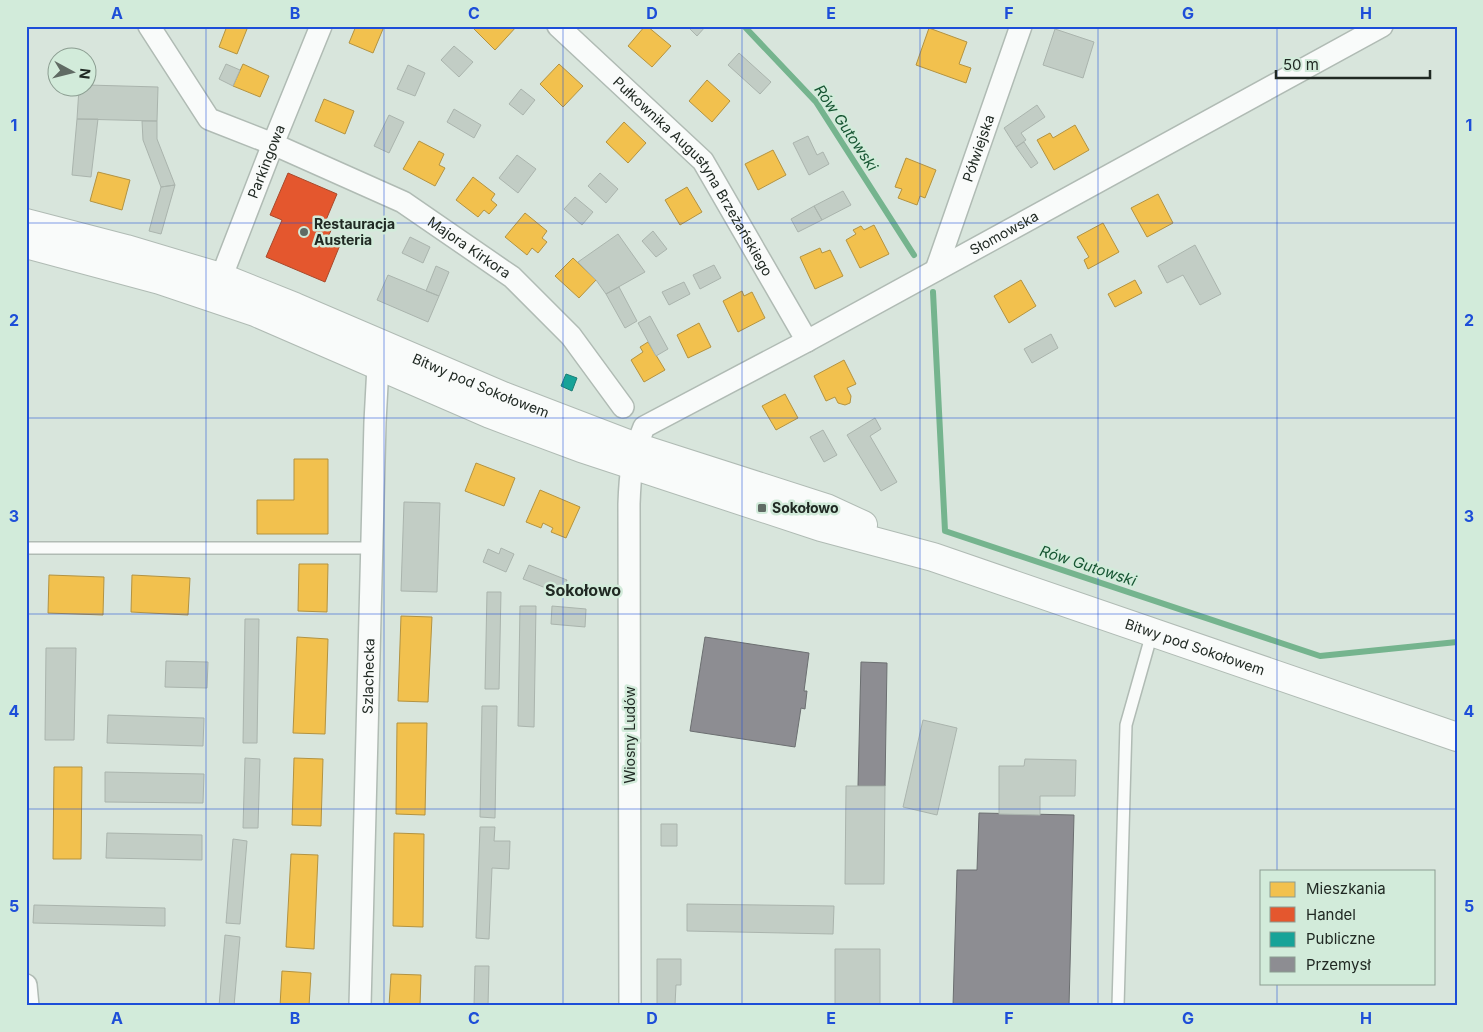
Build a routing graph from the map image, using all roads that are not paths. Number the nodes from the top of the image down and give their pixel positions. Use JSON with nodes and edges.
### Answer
{"nodes":[{"id":1,"x":150,"y":26,"type":"edge"},
{"id":2,"x":321,"y":26,"type":"edge"},
{"id":3,"x":558,"y":26,"type":"edge"},
{"id":4,"x":1021,"y":26,"type":"edge"},
{"id":5,"x":1382,"y":26,"type":"edge"},
{"id":6,"x":273,"y":144,"type":"junction"},
{"id":7,"x":26,"y":223,"type":"edge"},
{"id":8,"x":26,"y":244,"type":"edge"},
{"id":9,"x":936,"y":270,"type":"junction"},
{"id":10,"x":217,"y":287,"type":"junction"},
{"id":11,"x":807,"y":341,"type":"junction"},
{"id":12,"x":382,"y":356,"type":"junction"},
{"id":13,"x":624,"y":408,"type":"dead end"},
{"id":14,"x":634,"y":456,"type":"junction"},
{"id":15,"x":26,"y":548,"type":"edge"},
{"id":16,"x":372,"y":548,"type":"junction"},
{"id":17,"x":1152,"y":633,"type":"junction"},
{"id":18,"x":1457,"y":737,"type":"edge"},
{"id":19,"x":26,"y":985,"type":"edge"},
{"id":20,"x":28,"y":1006,"type":"edge"},
{"id":21,"x":360,"y":1006,"type":"edge"},
{"id":22,"x":630,"y":1006,"type":"edge"},
{"id":23,"x":1118,"y":1006,"type":"edge"}],
"edges":[{"from":1,"to":6,"type":"street","name":"Majora Kirkora"},
{"from":2,"to":6,"type":"street","name":"Parkingowa"},
{"from":3,"to":11,"type":"street","name":"Pułkownika Augustyna Brzeżańskiego"},
{"from":4,"to":9,"type":"street","name":"Półwiejska"},
{"from":5,"to":9,"type":"street","name":"Słomowska"},
{"from":6,"to":10,"type":"street","name":"Parkingowa"},
{"from":6,"to":13,"type":"street","name":"Majora Kirkora"},
{"from":7,"to":10,"type":"street","name":"Bitwy pod Sokołowem"},
{"from":8,"to":10,"type":"street","name":"Bitwy pod Sokołowem"},
{"from":9,"to":11,"type":"street","name":"Słomowska"},
{"from":10,"to":12,"type":"street","name":"Bitwy pod Sokołowem"},
{"from":11,"to":14,"type":"street","name":"Słomowska"},
{"from":12,"to":14,"type":"street","name":"Bitwy pod Sokołowem"},
{"from":12,"to":16,"type":"street","name":"Szlachecka"},
{"from":14,"to":17,"type":"street","name":"Bitwy pod Sokołowem"},
{"from":14,"to":22,"type":"street","name":"Wiosny Ludów"},
{"from":15,"to":16,"type":"lane"},
{"from":16,"to":21,"type":"street","name":"Szlachecka"},
{"from":17,"to":18,"type":"street","name":"Bitwy pod Sokołowem"},
{"from":17,"to":23,"type":"lane"},
{"from":19,"to":20,"type":"street"}]}
